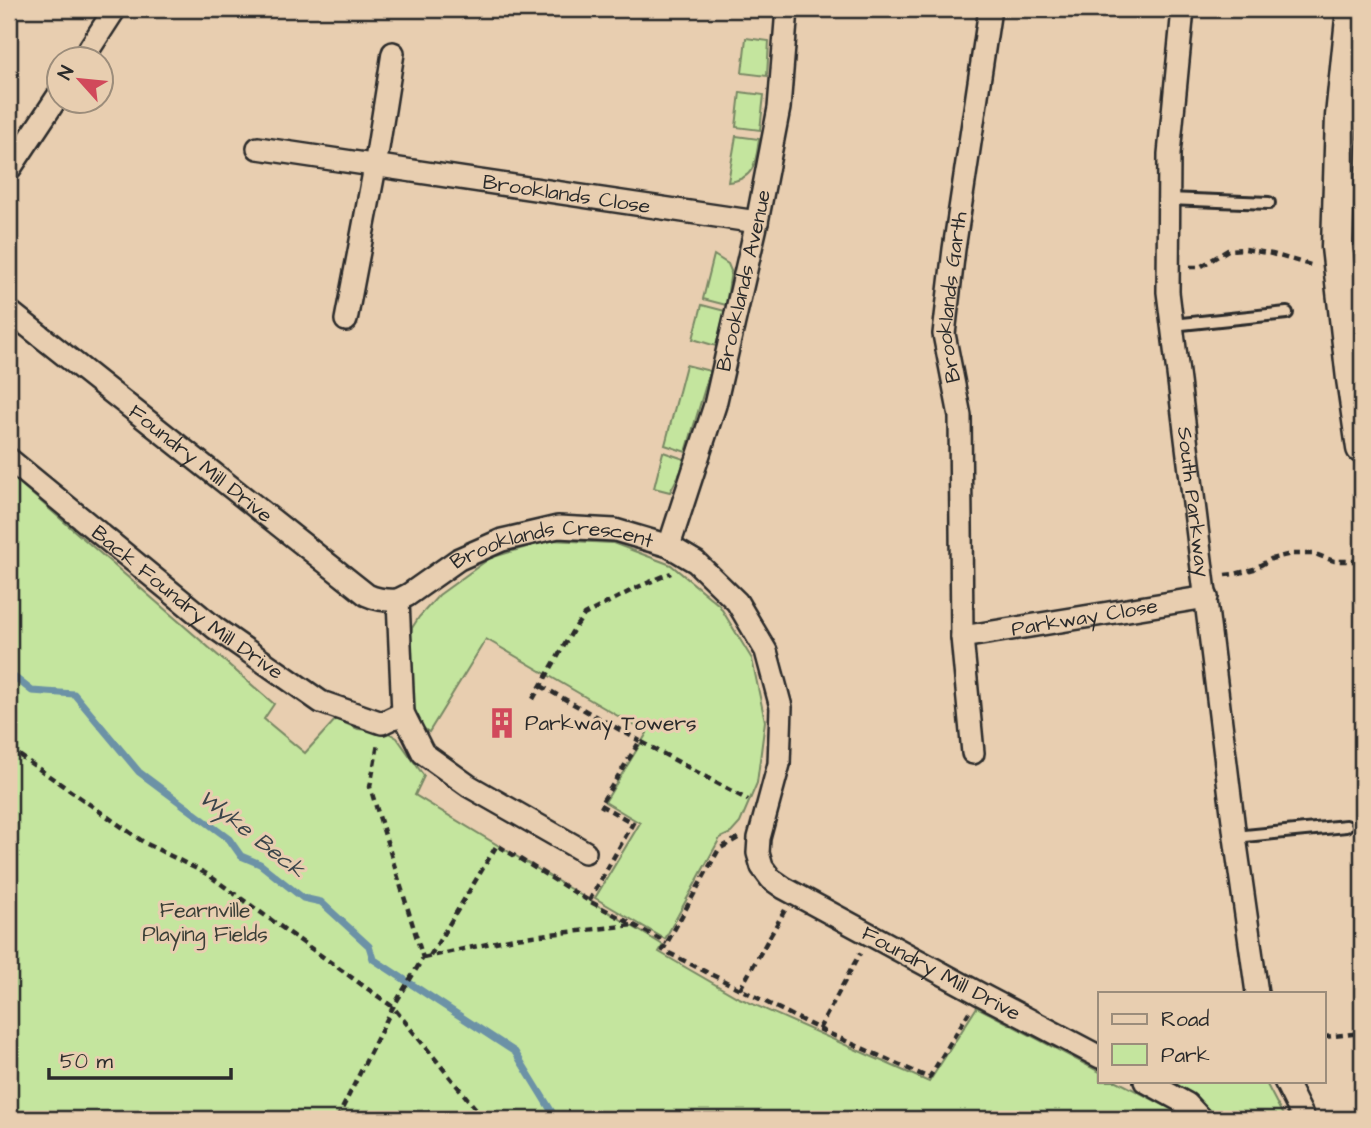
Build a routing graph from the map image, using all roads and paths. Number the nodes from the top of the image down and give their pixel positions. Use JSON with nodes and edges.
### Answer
{"nodes":[{"id":1,"x":115,"y":9,"type":"edge"},
{"id":2,"x":787,"y":9,"type":"edge"},
{"id":3,"x":990,"y":9,"type":"edge"},
{"id":4,"x":1184,"y":9,"type":"edge"},
{"id":5,"x":1352,"y":9,"type":"edge"},
{"id":6,"x":91,"y":46,"type":"edge"},
{"id":7,"x":393,"y":53,"type":"dead end"},
{"id":8,"x":46,"y":114,"type":"edge"},
{"id":9,"x":258,"y":148,"type":"dead end"},
{"id":10,"x":375,"y":166,"type":"junction"},
{"id":11,"x":9,"y":170,"type":"edge"},
{"id":12,"x":1168,"y":200,"type":"junction"},
{"id":13,"x":1269,"y":203,"type":"dead end"},
{"id":14,"x":757,"y":222,"type":"junction"},
{"id":15,"x":1168,"y":267,"type":"junction"},
{"id":16,"x":1340,"y":273,"type":"junction"},
{"id":17,"x":9,"y":311,"type":"edge"},
{"id":18,"x":1286,"y":313,"type":"dead end"},
{"id":19,"x":346,"y":320,"type":"dead end"},
{"id":20,"x":1172,"y":324,"type":"junction"},
{"id":21,"x":1362,"y":448,"type":"edge"},
{"id":22,"x":9,"y":459,"type":"edge"},
{"id":23,"x":669,"y":546,"type":"junction"},
{"id":24,"x":1362,"y":561,"type":"edge"},
{"id":25,"x":695,"y":562,"type":"junction"},
{"id":26,"x":1203,"y":573,"type":"junction"},
{"id":27,"x":1207,"y":597,"type":"junction"},
{"id":28,"x":398,"y":600,"type":"junction"},
{"id":29,"x":962,"y":637,"type":"junction"},
{"id":30,"x":541,"y":686,"type":"junction"},
{"id":31,"x":533,"y":699,"type":"dead end"},
{"id":32,"x":403,"y":713,"type":"junction"},
{"id":33,"x":382,"y":723,"type":"junction"},
{"id":34,"x":640,"y":741,"type":"junction"},
{"id":35,"x":9,"y":748,"type":"edge"},
{"id":36,"x":973,"y":753,"type":"dead end"},
{"id":37,"x":765,"y":817,"type":"junction"},
{"id":38,"x":1346,"y":826,"type":"dead end"},
{"id":39,"x":1235,"y":837,"type":"junction"},
{"id":40,"x":585,"y":852,"type":"dead end"},
{"id":41,"x":789,"y":891,"type":"junction"},
{"id":42,"x":589,"y":901,"type":"junction"},
{"id":43,"x":634,"y":925,"type":"junction"},
{"id":44,"x":871,"y":934,"type":"junction"},
{"id":45,"x":667,"y":943,"type":"junction"},
{"id":46,"x":430,"y":956,"type":"junction"},
{"id":47,"x":423,"y":958,"type":"junction"},
{"id":48,"x":740,"y":989,"type":"junction"},
{"id":49,"x":1257,"y":992,"type":"edge"},
{"id":50,"x":980,"y":994,"type":"junction"},
{"id":51,"x":393,"y":1007,"type":"junction"},
{"id":52,"x":819,"y":1029,"type":"junction"},
{"id":53,"x":1362,"y":1032,"type":"edge"},
{"id":54,"x":1326,"y":1037,"type":"edge"},
{"id":55,"x":1098,"y":1055,"type":"edge"},
{"id":56,"x":1147,"y":1082,"type":"edge"},
{"id":57,"x":1286,"y":1082,"type":"edge"},
{"id":58,"x":337,"y":1119,"type":"edge"},
{"id":59,"x":484,"y":1119,"type":"edge"},
{"id":60,"x":1201,"y":1119,"type":"edge"},
{"id":61,"x":1304,"y":1119,"type":"edge"}],
"edges":[{"from":1,"to":6,"type":"street"},
{"from":2,"to":14,"type":"street","name":"Brooklands Avenue"},
{"from":3,"to":29,"type":"street","name":"Brooklands Garth"},
{"from":4,"to":12,"type":"street","name":"South Parkway"},
{"from":5,"to":16,"type":"street"},
{"from":7,"to":10,"type":"street"},
{"from":8,"to":11,"type":"street"},
{"from":9,"to":10,"type":"street","name":"Brooklands Close"},
{"from":10,"to":14,"type":"street","name":"Brooklands Close"},
{"from":10,"to":19,"type":"street"},
{"from":12,"to":13,"type":"lane"},
{"from":12,"to":15,"type":"street","name":"South Parkway"},
{"from":14,"to":23,"type":"street","name":"Brooklands Avenue"},
{"from":15,"to":16,"type":"path"},
{"from":15,"to":20,"type":"street","name":"South Parkway"},
{"from":16,"to":21,"type":"street"},
{"from":17,"to":28,"type":"street","name":"Foundry Mill Drive"},
{"from":18,"to":20,"type":"lane"},
{"from":20,"to":26,"type":"street","name":"South Parkway"},
{"from":22,"to":33,"type":"street","name":"Back Foundry Mill Drive"},
{"from":23,"to":25,"type":"street","name":"Brooklands Crescent"},
{"from":23,"to":28,"type":"street","name":"Brooklands Crescent"},
{"from":24,"to":26,"type":"path"},
{"from":25,"to":30,"type":"path"},
{"from":25,"to":37,"type":"street","name":"Brooklands Crescent"},
{"from":26,"to":27,"type":"street","name":"South Parkway"},
{"from":27,"to":29,"type":"street","name":"Parkway Close"},
{"from":27,"to":39,"type":"street","name":"South Parkway"},
{"from":28,"to":32,"type":"street"},
{"from":29,"to":36,"type":"street","name":"Brooklands Garth"},
{"from":30,"to":31,"type":"path"},
{"from":30,"to":34,"type":"path"},
{"from":32,"to":33,"type":"street"},
{"from":32,"to":40,"type":"street"},
{"from":33,"to":47,"type":"path"},
{"from":34,"to":37,"type":"path"},
{"from":34,"to":42,"type":"path"},
{"from":35,"to":51,"type":"path"},
{"from":37,"to":41,"type":"street","name":"Brooklands Crescent"},
{"from":37,"to":45,"type":"path"},
{"from":38,"to":39,"type":"lane"},
{"from":39,"to":49,"type":"street","name":"South Parkway"},
{"from":41,"to":44,"type":"street","name":"Foundry Mill Drive"},
{"from":41,"to":48,"type":"path"},
{"from":42,"to":43,"type":"path"},
{"from":42,"to":46,"type":"path"},
{"from":43,"to":45,"type":"path"},
{"from":43,"to":46,"type":"path"},
{"from":44,"to":50,"type":"street","name":"Foundry Mill Drive"},
{"from":44,"to":52,"type":"path"},
{"from":45,"to":48,"type":"path"},
{"from":46,"to":47,"type":"path"},
{"from":47,"to":51,"type":"path"},
{"from":48,"to":52,"type":"path"},
{"from":50,"to":52,"type":"path"},
{"from":50,"to":55,"type":"street","name":"Foundry Mill Drive"},
{"from":51,"to":58,"type":"path"},
{"from":51,"to":59,"type":"path"},
{"from":53,"to":54,"type":"path"},
{"from":56,"to":60,"type":"street"},
{"from":57,"to":61,"type":"street"}]}
